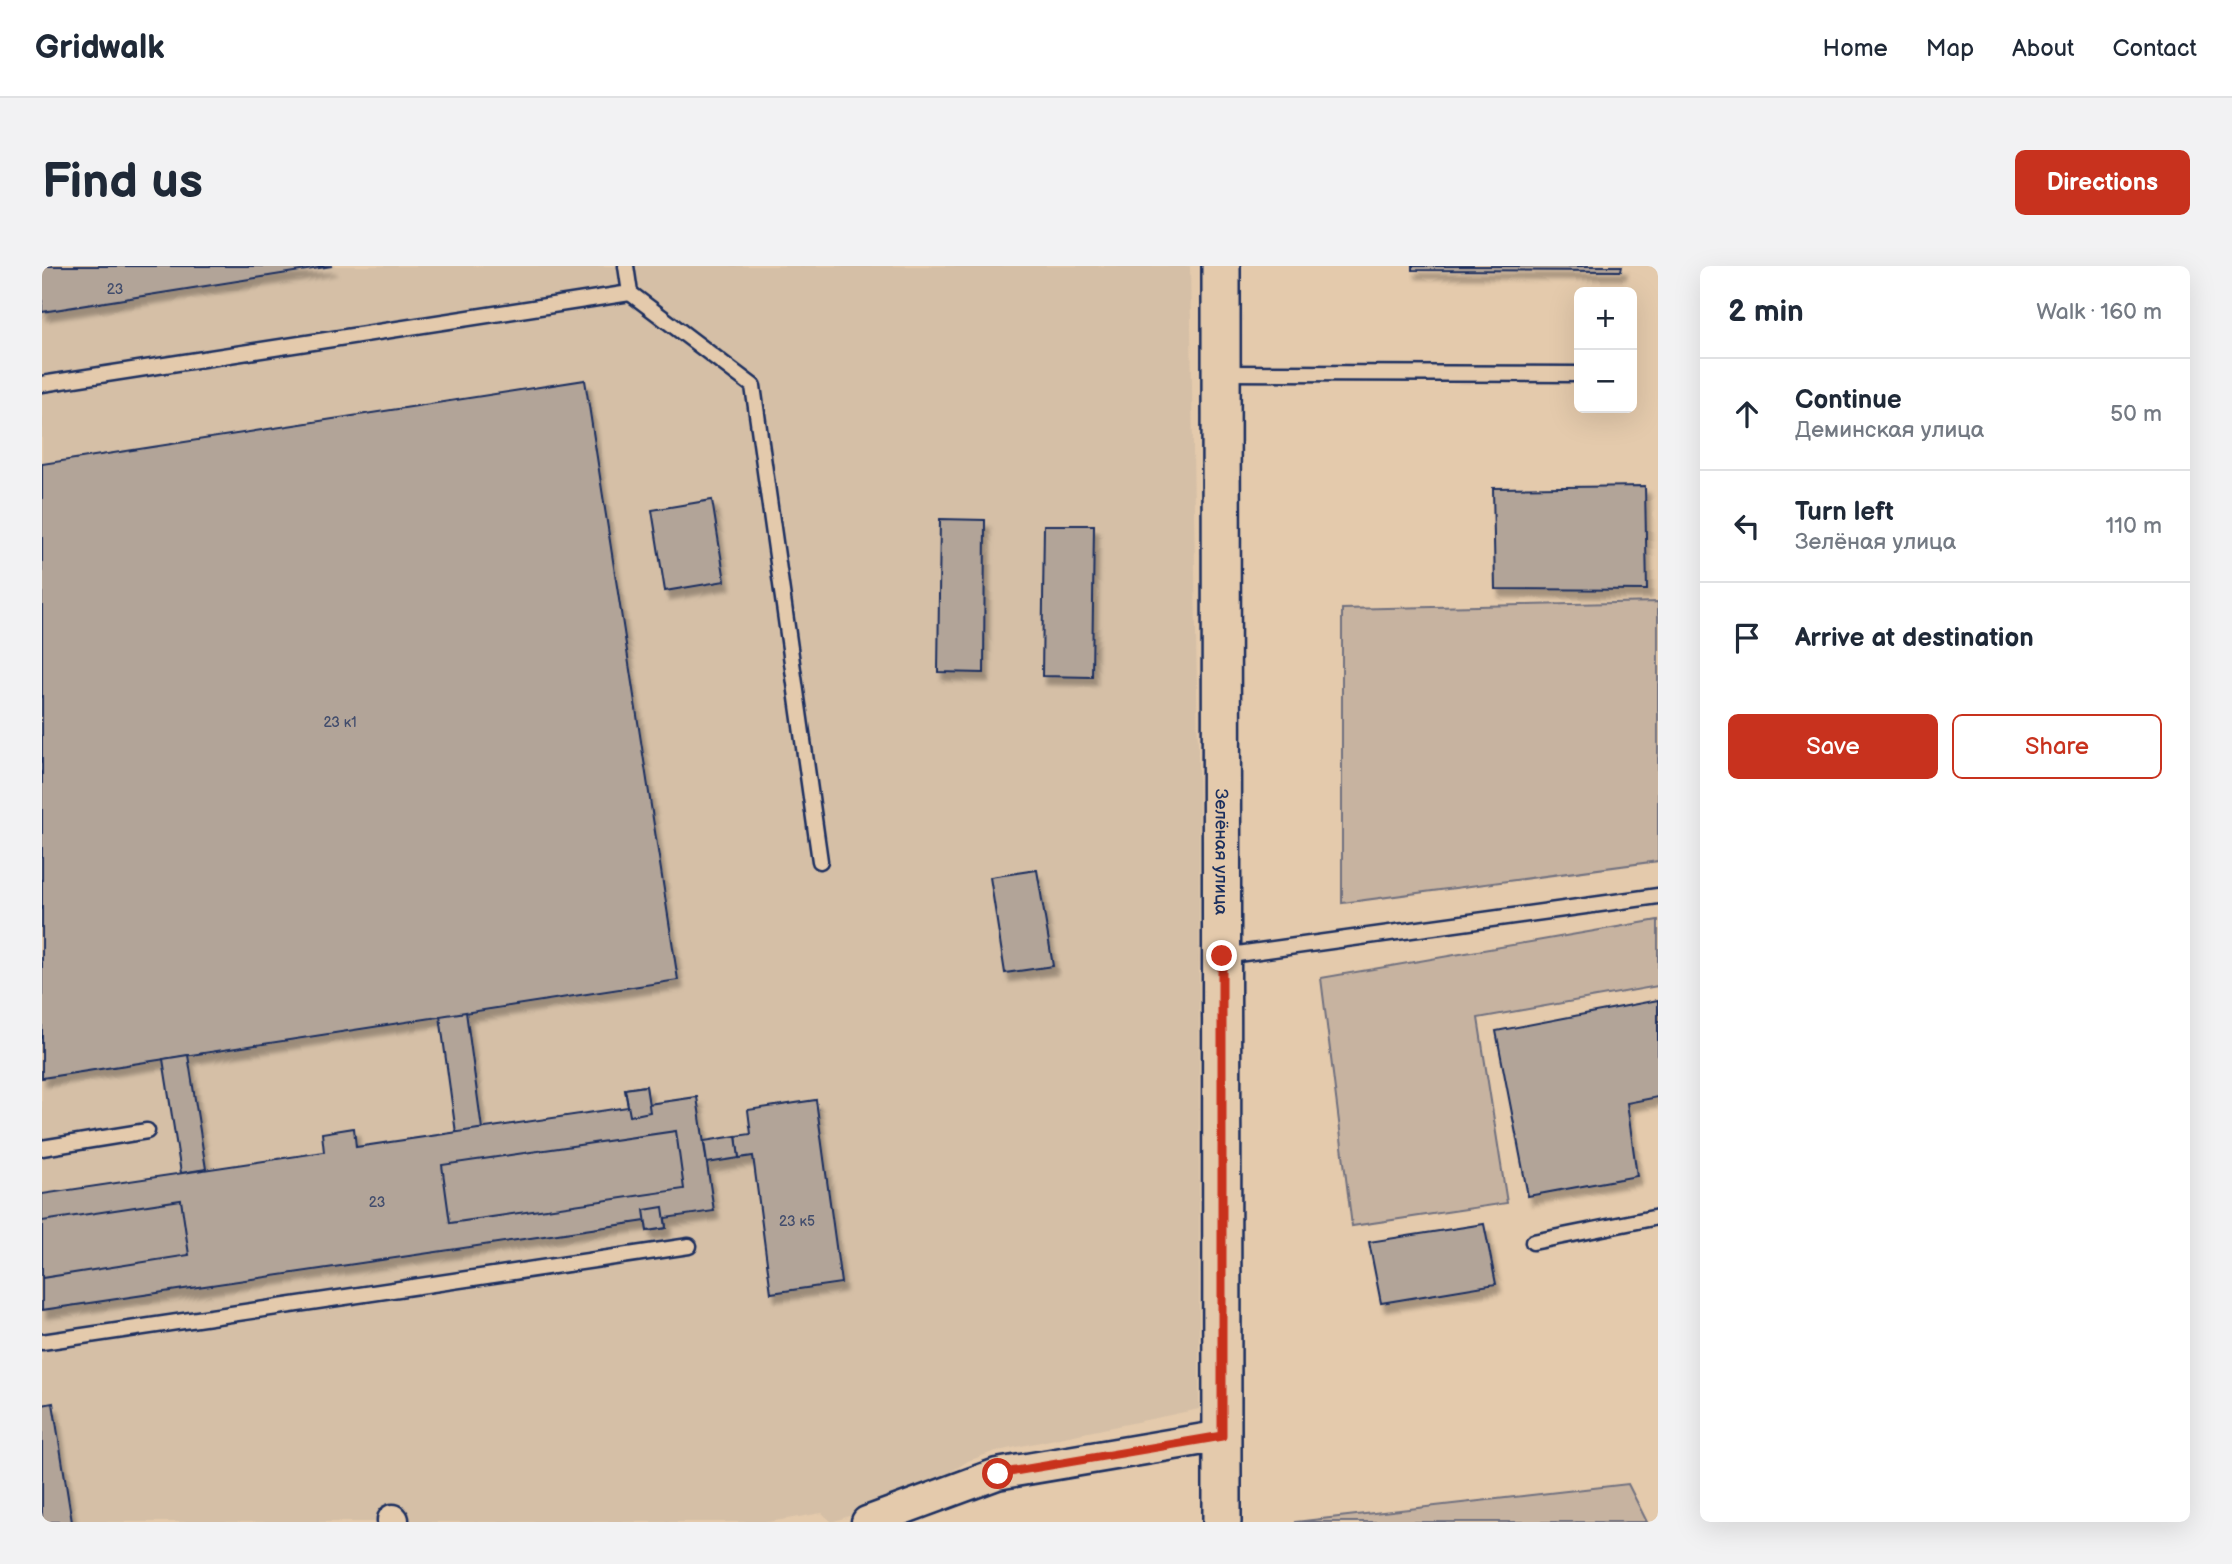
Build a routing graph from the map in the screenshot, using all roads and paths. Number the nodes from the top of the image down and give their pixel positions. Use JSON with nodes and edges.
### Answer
{"nodes":[{"id":1,"x":626,"y":266,"type":"edge"},
{"id":2,"x":1221,"y":266,"type":"edge"},
{"id":3,"x":630,"y":293,"type":"junction"},
{"id":4,"x":1221,"y":373,"type":"junction"},
{"id":5,"x":1574,"y":374,"type":"edge"},
{"id":6,"x":42,"y":384,"type":"edge"},
{"id":7,"x":820,"y":861,"type":"dead end"},
{"id":8,"x":1658,"y":896,"type":"edge"},
{"id":9,"x":1222,"y":956,"type":"junction"},
{"id":10,"x":147,"y":1131,"type":"dead end"},
{"id":11,"x":42,"y":1149,"type":"edge"},
{"id":12,"x":1658,"y":1217,"type":"edge"},
{"id":13,"x":1534,"y":1242,"type":"dead end"},
{"id":14,"x":689,"y":1246,"type":"dead end"},
{"id":15,"x":42,"y":1342,"type":"edge"},
{"id":16,"x":1222,"y":1436,"type":"junction"},
{"id":17,"x":867,"y":1522,"type":"edge"},
{"id":18,"x":1222,"y":1522,"type":"edge"}],
"edges":[{"from":1,"to":3,"type":"lane"},
{"from":2,"to":4,"type":"street","name":"Зелёная улица"},
{"from":3,"to":6,"type":"lane"},
{"from":3,"to":7,"type":"lane"},
{"from":4,"to":5,"type":"lane"},
{"from":4,"to":9,"type":"street","name":"Зелёная улица"},
{"from":8,"to":9,"type":"lane"},
{"from":9,"to":16,"type":"street","name":"Зелёная улица"},
{"from":10,"to":11,"type":"lane"},
{"from":12,"to":13,"type":"lane"},
{"from":14,"to":15,"type":"lane"},
{"from":16,"to":17,"type":"street"},
{"from":16,"to":18,"type":"street","name":"Зелёная улица"}]}
